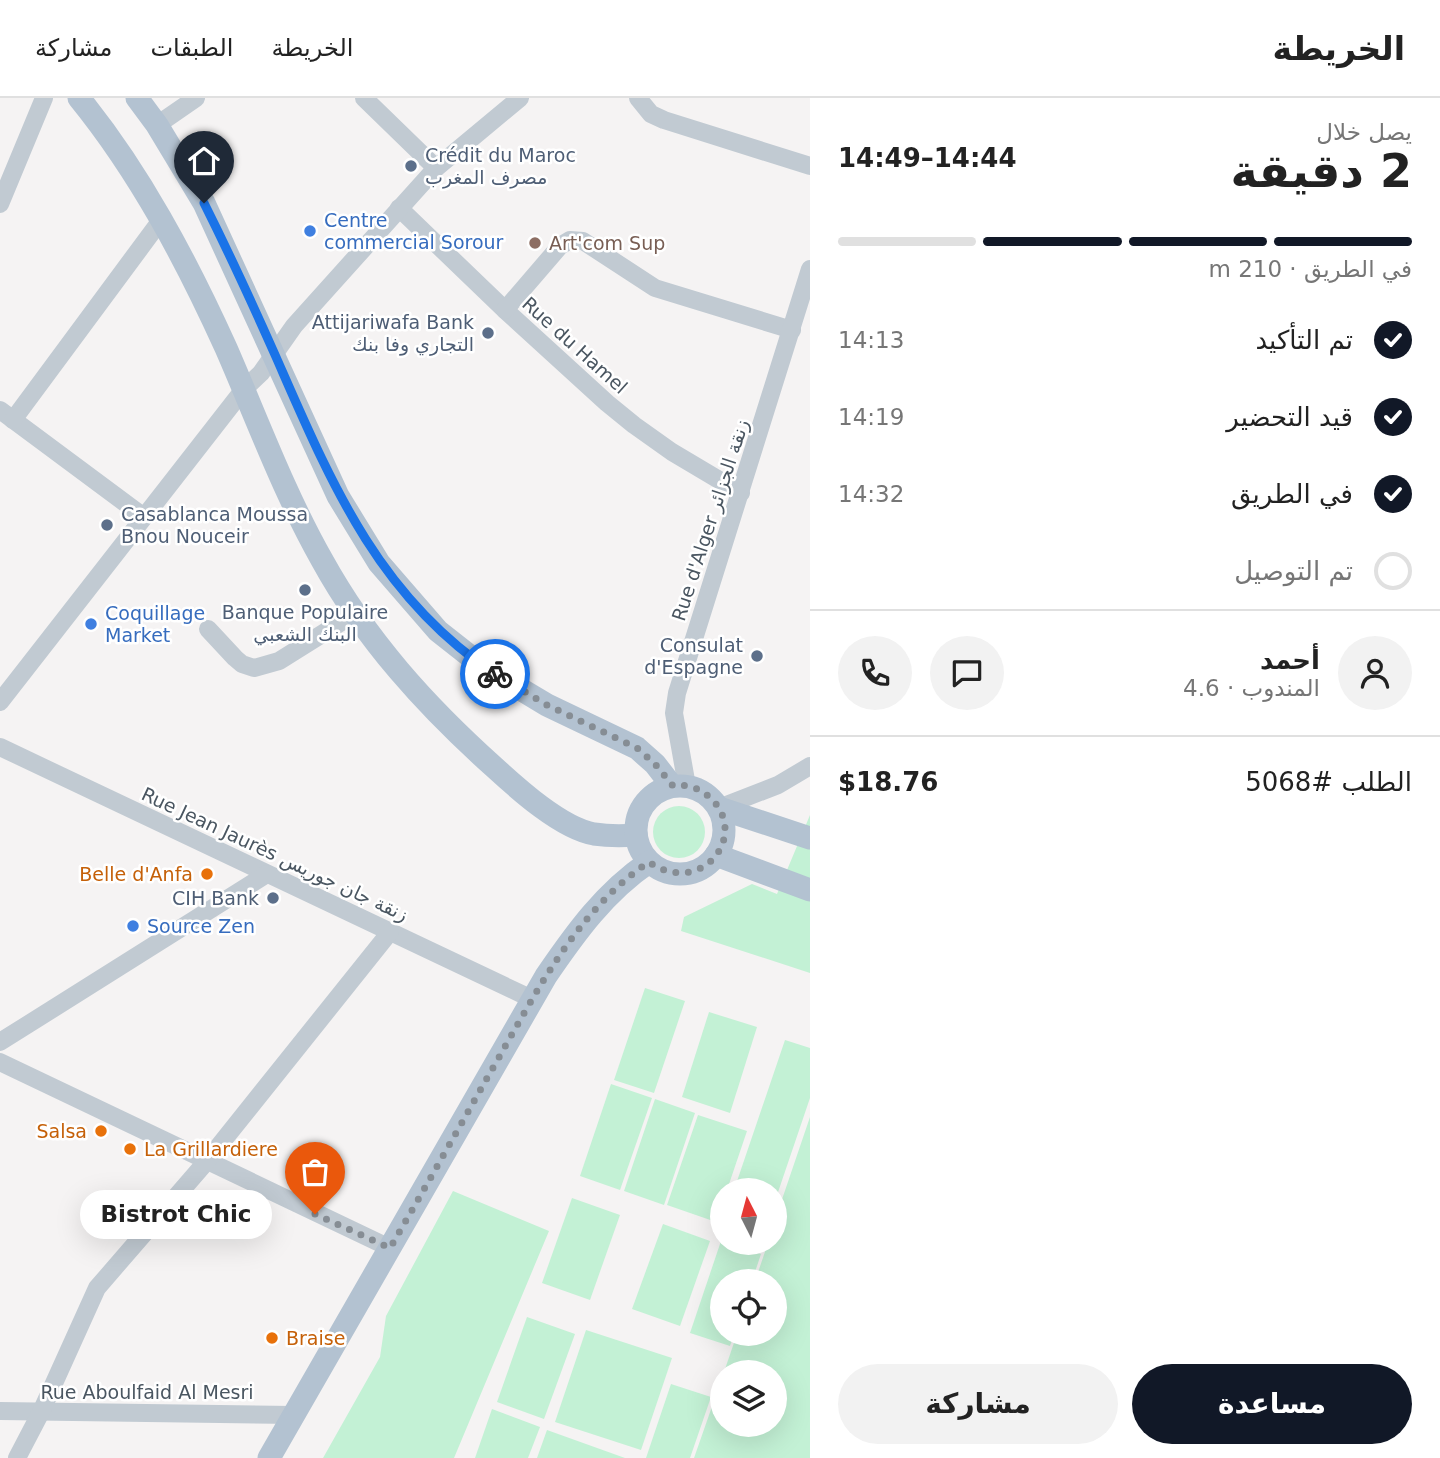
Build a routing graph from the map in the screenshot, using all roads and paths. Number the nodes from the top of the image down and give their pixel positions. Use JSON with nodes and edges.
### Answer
{"nodes":[{"id":1,"x":44,"y":98,"type":"edge"},
{"id":2,"x":79,"y":98,"type":"edge"},
{"id":3,"x":137,"y":98,"type":"edge"},
{"id":4,"x":197,"y":98,"type":"edge"},
{"id":5,"x":364,"y":98,"type":"edge"},
{"id":6,"x":520,"y":98,"type":"edge"},
{"id":7,"x":638,"y":98,"type":"edge"},
{"id":8,"x":157,"y":125,"type":"junction"},
{"id":9,"x":810,"y":166,"type":"edge"},
{"id":10,"x":8,"y":168,"type":"edge"},
{"id":11,"x":436,"y":168,"type":"junction"},
{"id":12,"x":0,"y":204,"type":"edge"},
{"id":13,"x":399,"y":208,"type":"junction"},
{"id":14,"x":161,"y":220,"type":"junction"},
{"id":15,"x":810,"y":269,"type":"edge"},
{"id":16,"x":505,"y":310,"type":"junction"},
{"id":17,"x":792,"y":330,"type":"junction"},
{"id":18,"x":275,"y":354,"type":"junction"},
{"id":19,"x":244,"y":389,"type":"junction"},
{"id":20,"x":6,"y":415,"type":"edge"},
{"id":21,"x":740,"y":493,"type":"junction"},
{"id":22,"x":144,"y":517,"type":"junction"},
{"id":23,"x":354,"y":614,"type":"junction"},
{"id":24,"x":208,"y":629,"type":"dead end"},
{"id":25,"x":0,"y":702,"type":"edge"},
{"id":26,"x":0,"y":747,"type":"edge"},
{"id":27,"x":810,"y":766,"type":"edge"},
{"id":28,"x":680,"y":786,"type":"junction"},
{"id":29,"x":719,"y":808,"type":"junction"},
{"id":30,"x":636,"y":835,"type":"junction"},
{"id":31,"x":810,"y":838,"type":"edge"},
{"id":32,"x":716,"y":855,"type":"junction"},
{"id":33,"x":649,"y":862,"type":"junction"},
{"id":34,"x":267,"y":874,"type":"junction"},
{"id":35,"x":810,"y":890,"type":"edge"},
{"id":36,"x":390,"y":932,"type":"junction"},
{"id":37,"x":532,"y":999,"type":"junction"},
{"id":38,"x":0,"y":1042,"type":"edge"},
{"id":39,"x":0,"y":1062,"type":"edge"},
{"id":40,"x":206,"y":1162,"type":"junction"},
{"id":41,"x":390,"y":1248,"type":"junction"},
{"id":42,"x":0,"y":1411,"type":"edge"},
{"id":43,"x":41,"y":1412,"type":"junction"},
{"id":44,"x":294,"y":1415,"type":"junction"},
{"id":45,"x":17,"y":1458,"type":"edge"},
{"id":46,"x":270,"y":1458,"type":"edge"}],
"edges":[{"from":1,"to":10,"type":"street"},
{"from":2,"to":14,"type":"main road"},
{"from":3,"to":8,"type":"main road"},
{"from":4,"to":8,"type":"street"},
{"from":5,"to":11,"type":"street"},
{"from":6,"to":11,"type":"street"},
{"from":7,"to":9,"type":"street"},
{"from":8,"to":18,"type":"main road"},
{"from":10,"to":12,"type":"street"},
{"from":11,"to":13,"type":"street"},
{"from":13,"to":16,"type":"street","name":"Rue du Hamel"},
{"from":13,"to":18,"type":"street"},
{"from":14,"to":19,"type":"main road"},
{"from":14,"to":20,"type":"street"},
{"from":15,"to":17,"type":"street","name":"Rue d'Alger زنقة الجزائر"},
{"from":16,"to":17,"type":"street"},
{"from":16,"to":21,"type":"street","name":"Rue du Hamel"},
{"from":17,"to":21,"type":"street","name":"Rue d'Alger زنقة الجزائر"},
{"from":18,"to":19,"type":"street"},
{"from":18,"to":28,"type":"main road"},
{"from":19,"to":22,"type":"street"},
{"from":19,"to":23,"type":"main road"},
{"from":20,"to":22,"type":"street"},
{"from":21,"to":28,"type":"street","name":"Rue d'Alger زنقة الجزائر"},
{"from":22,"to":25,"type":"street"},
{"from":23,"to":24,"type":"street"},
{"from":23,"to":30,"type":"main road"},
{"from":26,"to":34,"type":"street","name":"Rue Jean Jaurès زنقة جان جوريس"},
{"from":27,"to":29,"type":"street"},
{"from":28,"to":29,"type":"main road"},
{"from":28,"to":30,"type":"main road"},
{"from":29,"to":31,"type":"main road"},
{"from":29,"to":32,"type":"main road"},
{"from":30,"to":33,"type":"main road"},
{"from":32,"to":33,"type":"main road"},
{"from":32,"to":35,"type":"main road"},
{"from":33,"to":37,"type":"main road"},
{"from":34,"to":36,"type":"street","name":"Rue Jean Jaurès زنقة جان جوريس"},
{"from":34,"to":38,"type":"street"},
{"from":36,"to":37,"type":"street","name":"Rue Jean Jaurès زنقة جان جوريس"},
{"from":36,"to":40,"type":"street"},
{"from":37,"to":41,"type":"main road"},
{"from":39,"to":40,"type":"street"},
{"from":40,"to":41,"type":"street"},
{"from":40,"to":43,"type":"street"},
{"from":41,"to":44,"type":"main road"},
{"from":42,"to":43,"type":"street","name":"Rue Aboulfaid Al Mesri"},
{"from":43,"to":44,"type":"street","name":"Rue Aboulfaid Al Mesri"},
{"from":43,"to":45,"type":"street"},
{"from":44,"to":46,"type":"main road"}]}
